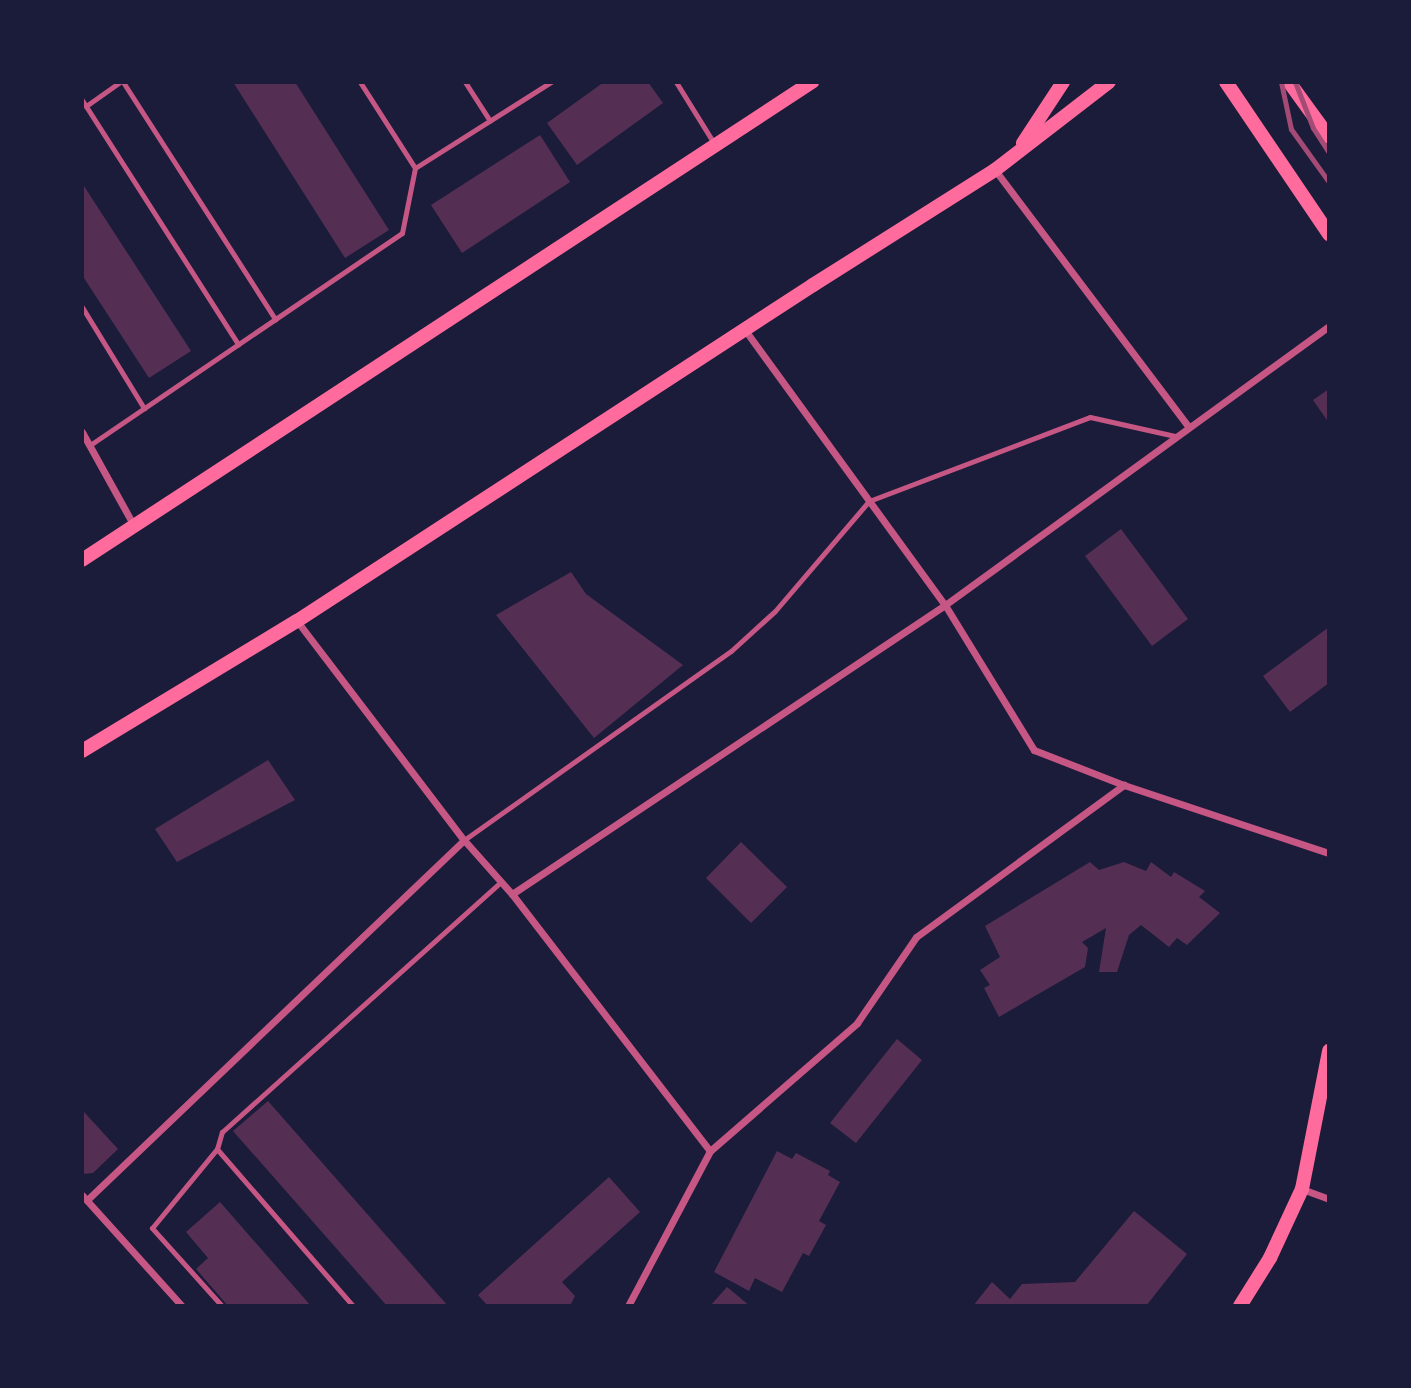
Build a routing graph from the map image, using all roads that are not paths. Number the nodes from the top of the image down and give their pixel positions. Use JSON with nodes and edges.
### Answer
{"nodes":[{"id":1,"x":121,"y":82,"type":"edge"},
{"id":2,"x":360,"y":82,"type":"edge"},
{"id":3,"x":465,"y":82,"type":"edge"},
{"id":4,"x":551,"y":82,"type":"edge"},
{"id":5,"x":676,"y":82,"type":"edge"},
{"id":6,"x":812,"y":82,"type":"edge"},
{"id":7,"x":1063,"y":82,"type":"edge"},
{"id":8,"x":1109,"y":82,"type":"edge"},
{"id":9,"x":1226,"y":82,"type":"edge"},
{"id":10,"x":1289,"y":82,"type":"edge"},
{"id":11,"x":84,"y":103,"type":"edge"},
{"id":12,"x":490,"y":121,"type":"junction"},
{"id":13,"x":1329,"y":137,"type":"edge"},
{"id":14,"x":715,"y":145,"type":"junction"},
{"id":15,"x":1017,"y":153,"type":"junction"},
{"id":16,"x":415,"y":168,"type":"junction"},
{"id":17,"x":995,"y":170,"type":"junction"},
{"id":18,"x":1329,"y":234,"type":"edge"},
{"id":19,"x":82,"y":307,"type":"edge"},
{"id":20,"x":275,"y":319,"type":"junction"},
{"id":21,"x":1329,"y":326,"type":"edge"},
{"id":22,"x":745,"y":330,"type":"junction"},
{"id":23,"x":238,"y":344,"type":"junction"},
{"id":24,"x":144,"y":408,"type":"junction"},
{"id":25,"x":1189,"y":427,"type":"junction"},
{"id":26,"x":82,"y":432,"type":"edge"},
{"id":27,"x":1175,"y":436,"type":"junction"},
{"id":28,"x":90,"y":445,"type":"junction"},
{"id":29,"x":869,"y":501,"type":"junction"},
{"id":30,"x":135,"y":528,"type":"junction"},
{"id":31,"x":82,"y":561,"type":"edge"},
{"id":32,"x":945,"y":605,"type":"junction"},
{"id":33,"x":297,"y":621,"type":"junction"},
{"id":34,"x":82,"y":751,"type":"edge"},
{"id":35,"x":1124,"y":785,"type":"junction"},
{"id":36,"x":464,"y":840,"type":"junction"},
{"id":37,"x":1329,"y":853,"type":"edge"},
{"id":38,"x":501,"y":882,"type":"junction"},
{"id":39,"x":512,"y":894,"type":"junction"},
{"id":40,"x":1329,"y":1051,"type":"edge"},
{"id":41,"x":217,"y":1149,"type":"junction"},
{"id":42,"x":710,"y":1151,"type":"junction"},
{"id":43,"x":1302,"y":1189,"type":"junction"},
{"id":44,"x":85,"y":1197,"type":"edge"},
{"id":45,"x":1329,"y":1199,"type":"edge"},
{"id":46,"x":182,"y":1306,"type":"edge"},
{"id":47,"x":222,"y":1306,"type":"edge"},
{"id":48,"x":353,"y":1306,"type":"edge"},
{"id":49,"x":628,"y":1306,"type":"edge"},
{"id":50,"x":1240,"y":1306,"type":"edge"}],
"edges":[{"from":1,"to":11,"type":"lane"},
{"from":1,"to":20,"type":"lane"},
{"from":2,"to":16,"type":"lane"},
{"from":3,"to":12,"type":"lane"},
{"from":4,"to":12,"type":"lane"},
{"from":5,"to":14,"type":"lane"},
{"from":6,"to":14,"type":"main road"},
{"from":7,"to":15,"type":"main road"},
{"from":8,"to":15,"type":"main road"},
{"from":9,"to":18,"type":"main road"},
{"from":10,"to":13,"type":"main road"},
{"from":11,"to":23,"type":"lane"},
{"from":12,"to":16,"type":"lane"},
{"from":14,"to":30,"type":"main road"},
{"from":15,"to":17,"type":"main road"},
{"from":16,"to":20,"type":"lane"},
{"from":17,"to":22,"type":"main road"},
{"from":17,"to":25,"type":"street"},
{"from":19,"to":24,"type":"lane"},
{"from":20,"to":23,"type":"lane"},
{"from":21,"to":25,"type":"street"},
{"from":22,"to":29,"type":"street"},
{"from":22,"to":33,"type":"main road"},
{"from":23,"to":24,"type":"lane"},
{"from":24,"to":28,"type":"lane"},
{"from":25,"to":27,"type":"street"},
{"from":26,"to":28,"type":"street"},
{"from":27,"to":29,"type":"lane"},
{"from":27,"to":32,"type":"street"},
{"from":28,"to":30,"type":"street"},
{"from":29,"to":32,"type":"street"},
{"from":29,"to":36,"type":"lane"},
{"from":30,"to":31,"type":"main road"},
{"from":32,"to":35,"type":"street"},
{"from":32,"to":39,"type":"street"},
{"from":33,"to":34,"type":"main road"},
{"from":33,"to":36,"type":"street"},
{"from":35,"to":37,"type":"street"},
{"from":35,"to":42,"type":"street"},
{"from":36,"to":38,"type":"street"},
{"from":36,"to":44,"type":"street"},
{"from":38,"to":39,"type":"street"},
{"from":38,"to":41,"type":"lane"},
{"from":39,"to":42,"type":"street"},
{"from":40,"to":43,"type":"main road"},
{"from":41,"to":47,"type":"lane"},
{"from":41,"to":48,"type":"lane"},
{"from":42,"to":49,"type":"street"},
{"from":43,"to":45,"type":"street"},
{"from":43,"to":50,"type":"main road"},
{"from":44,"to":46,"type":"street"}]}
